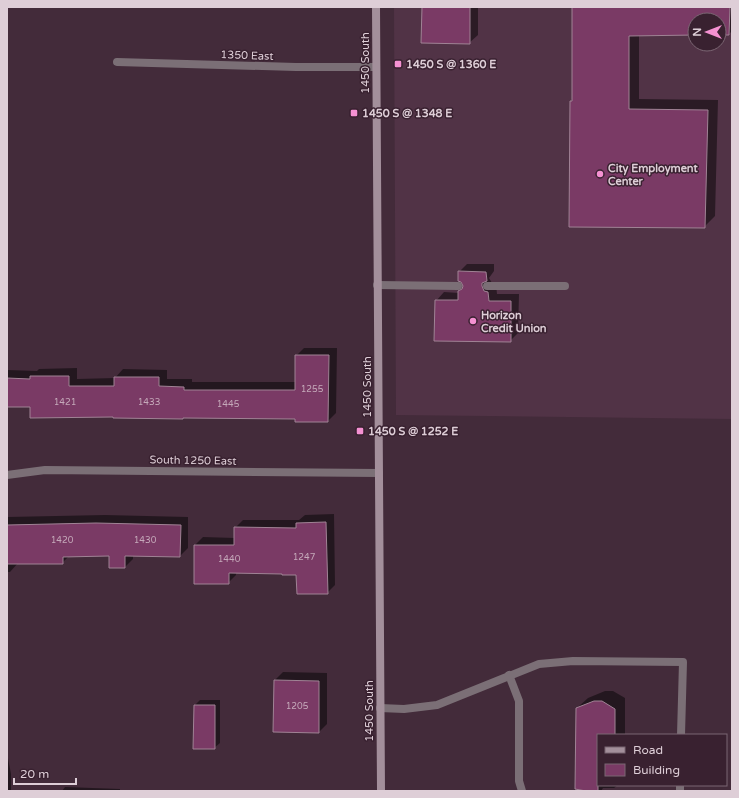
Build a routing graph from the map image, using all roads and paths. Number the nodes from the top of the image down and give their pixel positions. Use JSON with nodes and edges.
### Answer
{"nodes":[{"id":1,"x":376,"y":7,"type":"edge"},
{"id":2,"x":118,"y":62,"type":"dead end"},
{"id":3,"x":376,"y":67,"type":"junction"},
{"id":4,"x":378,"y":285,"type":"junction"},
{"id":5,"x":458,"y":286,"type":"dead end"},
{"id":6,"x":487,"y":286,"type":"dead end"},
{"id":7,"x":565,"y":286,"type":"dead end"},
{"id":8,"x":379,"y":473,"type":"junction"},
{"id":9,"x":7,"y":475,"type":"edge"},
{"id":10,"x":509,"y":675,"type":"junction"},
{"id":11,"x":380,"y":708,"type":"junction"},
{"id":12,"x":681,"y":734,"type":"edge"},
{"id":13,"x":381,"y":791,"type":"edge"},
{"id":14,"x":522,"y":791,"type":"edge"}],
"edges":[{"from":1,"to":3,"type":"street","name":"1450 South"},
{"from":2,"to":3,"type":"street","name":"1350 East"},
{"from":3,"to":4,"type":"street","name":"1450 South"},
{"from":4,"to":5,"type":"street"},
{"from":4,"to":8,"type":"street","name":"1450 South"},
{"from":6,"to":7,"type":"street"},
{"from":8,"to":9,"type":"street","name":"South 1250 East"},
{"from":8,"to":11,"type":"street","name":"1450 South"},
{"from":10,"to":11,"type":"street"},
{"from":10,"to":12,"type":"street"},
{"from":10,"to":14,"type":"street"},
{"from":11,"to":13,"type":"street","name":"1450 South"}]}
